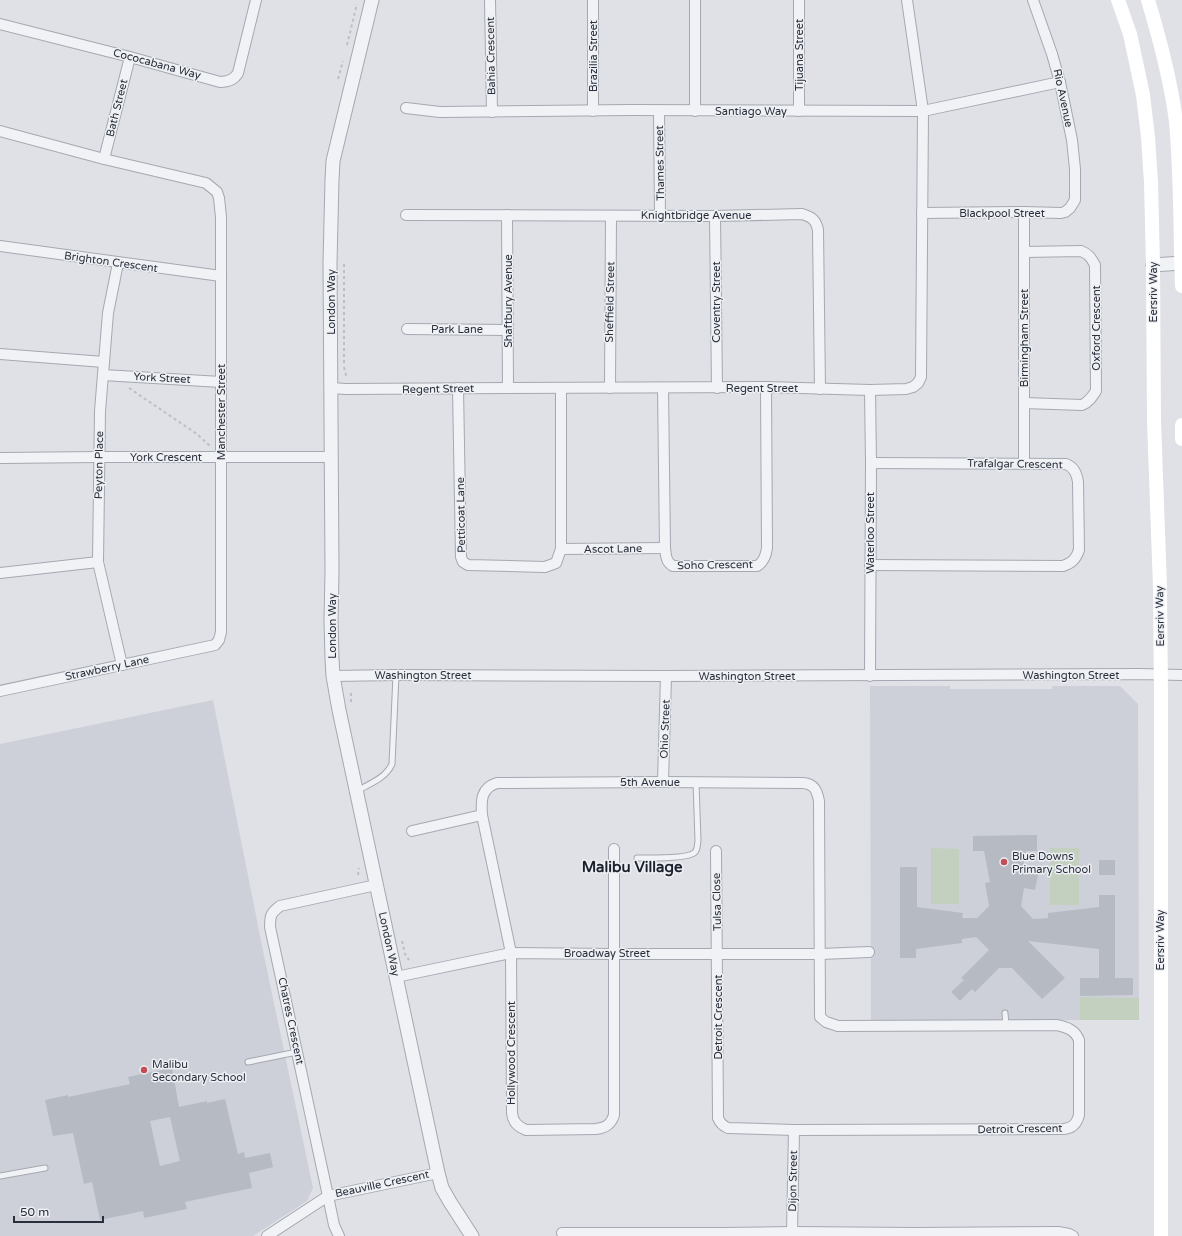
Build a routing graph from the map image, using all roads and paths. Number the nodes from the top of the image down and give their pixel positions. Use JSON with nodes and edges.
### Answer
{"nodes":[{"id":1,"x":256,"y":0,"type":"edge"},
{"id":2,"x":358,"y":0,"type":"edge"},
{"id":3,"x":372,"y":0,"type":"edge"},
{"id":4,"x":490,"y":0,"type":"edge"},
{"id":5,"x":593,"y":0,"type":"edge"},
{"id":6,"x":695,"y":0,"type":"edge"},
{"id":7,"x":799,"y":0,"type":"edge"},
{"id":8,"x":907,"y":0,"type":"edge"},
{"id":9,"x":1033,"y":0,"type":"edge"},
{"id":10,"x":1118,"y":0,"type":"edge"},
{"id":11,"x":1148,"y":0,"type":"edge"},
{"id":12,"x":0,"y":24,"type":"edge"},
{"id":13,"x":346,"y":49,"type":"dead end"},
{"id":14,"x":345,"y":55,"type":"dead end"},
{"id":15,"x":130,"y":57,"type":"junction"},
{"id":16,"x":338,"y":79,"type":"dead end"},
{"id":17,"x":1060,"y":82,"type":"junction"},
{"id":18,"x":406,"y":108,"type":"dead end"},
{"id":19,"x":593,"y":111,"type":"junction"},
{"id":20,"x":659,"y":111,"type":"junction"},
{"id":21,"x":695,"y":111,"type":"junction"},
{"id":22,"x":799,"y":111,"type":"junction"},
{"id":23,"x":923,"y":111,"type":"junction"},
{"id":24,"x":492,"y":112,"type":"junction"},
{"id":25,"x":0,"y":131,"type":"edge"},
{"id":26,"x":104,"y":159,"type":"junction"},
{"id":27,"x":1075,"y":200,"type":"joint"},
{"id":28,"x":1024,"y":212,"type":"junction"},
{"id":29,"x":922,"y":213,"type":"junction"},
{"id":30,"x":406,"y":215,"type":"dead end"},
{"id":31,"x":507,"y":215,"type":"junction"},
{"id":32,"x":660,"y":215,"type":"junction"},
{"id":33,"x":611,"y":216,"type":"junction"},
{"id":34,"x":716,"y":216,"type":"junction"},
{"id":35,"x":0,"y":246,"type":"edge"},
{"id":36,"x":1024,"y":252,"type":"junction"},
{"id":37,"x":118,"y":263,"type":"junction"},
{"id":38,"x":1182,"y":263,"type":"edge"},
{"id":39,"x":344,"y":264,"type":"dead end"},
{"id":40,"x":1154,"y":265,"type":"junction"},
{"id":41,"x":221,"y":276,"type":"junction"},
{"id":42,"x":1182,"y":286,"type":"edge"},
{"id":43,"x":407,"y":329,"type":"dead end"},
{"id":44,"x":508,"y":330,"type":"junction"},
{"id":45,"x":0,"y":354,"type":"edge"},
{"id":46,"x":104,"y":362,"type":"junction"},
{"id":47,"x":103,"y":375,"type":"junction"},
{"id":48,"x":348,"y":377,"type":"dead end"},
{"id":49,"x":221,"y":382,"type":"junction"},
{"id":50,"x":128,"y":387,"type":"dead end"},
{"id":51,"x":766,"y":387,"type":"junction"},
{"id":52,"x":331,"y":388,"type":"junction"},
{"id":53,"x":458,"y":388,"type":"junction"},
{"id":54,"x":508,"y":388,"type":"junction"},
{"id":55,"x":560,"y":388,"type":"junction"},
{"id":56,"x":610,"y":388,"type":"junction"},
{"id":57,"x":663,"y":388,"type":"junction"},
{"id":58,"x":717,"y":388,"type":"junction"},
{"id":59,"x":820,"y":389,"type":"junction"},
{"id":60,"x":870,"y":390,"type":"junction"},
{"id":61,"x":1024,"y":403,"type":"junction"},
{"id":62,"x":1182,"y":425,"type":"edge"},
{"id":63,"x":1182,"y":438,"type":"edge"},
{"id":64,"x":99,"y":457,"type":"junction"},
{"id":65,"x":221,"y":457,"type":"junction"},
{"id":66,"x":332,"y":457,"type":"junction"},
{"id":67,"x":0,"y":458,"type":"edge"},
{"id":68,"x":871,"y":463,"type":"junction"},
{"id":69,"x":1024,"y":464,"type":"junction"},
{"id":70,"x":665,"y":548,"type":"junction"},
{"id":71,"x":561,"y":550,"type":"junction"},
{"id":72,"x":98,"y":562,"type":"junction"},
{"id":73,"x":870,"y":565,"type":"junction"},
{"id":74,"x":0,"y":573,"type":"edge"},
{"id":75,"x":215,"y":645,"type":"joint"},
{"id":76,"x":122,"y":665,"type":"junction"},
{"id":77,"x":396,"y":675,"type":"junction"},
{"id":78,"x":1160,"y":675,"type":"junction"},
{"id":79,"x":1182,"y":675,"type":"edge"},
{"id":80,"x":333,"y":676,"type":"junction"},
{"id":81,"x":666,"y":676,"type":"junction"},
{"id":82,"x":870,"y":676,"type":"junction"},
{"id":83,"x":352,"y":690,"type":"dead end"},
{"id":84,"x":0,"y":691,"type":"edge"},
{"id":85,"x":352,"y":706,"type":"dead end"},
{"id":86,"x":663,"y":782,"type":"junction"},
{"id":87,"x":696,"y":782,"type":"junction"},
{"id":88,"x":356,"y":791,"type":"junction"},
{"id":89,"x":482,"y":815,"type":"junction"},
{"id":90,"x":412,"y":831,"type":"dead end"},
{"id":91,"x":614,"y":849,"type":"dead end"},
{"id":92,"x":716,"y":851,"type":"dead end"},
{"id":93,"x":637,"y":858,"type":"dead end"},
{"id":94,"x":376,"y":885,"type":"junction"},
{"id":95,"x":511,"y":952,"type":"junction"},
{"id":96,"x":869,"y":952,"type":"dead end"},
{"id":97,"x":717,"y":953,"type":"junction"},
{"id":98,"x":613,"y":954,"type":"junction"},
{"id":99,"x":821,"y":954,"type":"junction"},
{"id":100,"x":396,"y":977,"type":"junction"},
{"id":101,"x":1005,"y":1013,"type":"dead end"},
{"id":102,"x":1006,"y":1025,"type":"junction"},
{"id":103,"x":297,"y":1052,"type":"junction"},
{"id":104,"x":248,"y":1062,"type":"dead end"},
{"id":105,"x":794,"y":1130,"type":"junction"},
{"id":106,"x":45,"y":1168,"type":"dead end"},
{"id":107,"x":438,"y":1173,"type":"junction"},
{"id":108,"x":0,"y":1176,"type":"edge"},
{"id":109,"x":328,"y":1196,"type":"junction"},
{"id":110,"x":792,"y":1232,"type":"junction"},
{"id":111,"x":562,"y":1233,"type":"dead end"},
{"id":112,"x":721,"y":1235,"type":"edge"},
{"id":113,"x":913,"y":1235,"type":"edge"},
{"id":114,"x":267,"y":1236,"type":"edge"},
{"id":115,"x":339,"y":1236,"type":"edge"},
{"id":116,"x":472,"y":1236,"type":"edge"},
{"id":117,"x":1073,"y":1236,"type":"edge"},
{"id":118,"x":1161,"y":1236,"type":"edge"}],
"edges":[{"from":1,"to":15,"type":"street","name":"Cococabana Way"},
{"from":2,"to":13,"type":"path"},
{"from":3,"to":52,"type":"street","name":"London Way"},
{"from":4,"to":24,"type":"street","name":"Bahia Crescent"},
{"from":5,"to":19,"type":"street","name":"Brazilia Street"},
{"from":6,"to":21,"type":"street"},
{"from":7,"to":22,"type":"street","name":"Tijuana Street"},
{"from":8,"to":23,"type":"street","name":"Regent Street"},
{"from":9,"to":17,"type":"street","name":"Rio Avenue"},
{"from":10,"to":40,"type":"main road","name":"Eersriv Way"},
{"from":11,"to":38,"type":"main road"},
{"from":12,"to":15,"type":"street","name":"Cococabana Way"},
{"from":14,"to":16,"type":"path"},
{"from":15,"to":26,"type":"street","name":"Bath Street"},
{"from":17,"to":23,"type":"street","name":"Santiago Way"},
{"from":17,"to":27,"type":"street","name":"Rio Avenue"},
{"from":18,"to":24,"type":"street","name":"Santiago Way"},
{"from":19,"to":20,"type":"street","name":"Santiago Way"},
{"from":19,"to":24,"type":"street","name":"Santiago Way"},
{"from":20,"to":21,"type":"street","name":"Santiago Way"},
{"from":20,"to":32,"type":"street","name":"Thames Street"},
{"from":21,"to":22,"type":"street","name":"Santiago Way"},
{"from":22,"to":23,"type":"street","name":"Santiago Way"},
{"from":23,"to":29,"type":"street","name":"Regent Street"},
{"from":25,"to":26,"type":"street"},
{"from":26,"to":41,"type":"street","name":"Manchester Street"},
{"from":27,"to":28,"type":"street","name":"Blackpool Street"},
{"from":28,"to":29,"type":"street","name":"Blackpool Street"},
{"from":28,"to":36,"type":"street","name":"Birmingham Street"},
{"from":29,"to":60,"type":"street","name":"Regent Street"},
{"from":30,"to":31,"type":"street","name":"Knightbridge Avenue"},
{"from":31,"to":33,"type":"street","name":"Knightbridge Avenue"},
{"from":31,"to":44,"type":"street","name":"Shaftbury Avenue"},
{"from":32,"to":33,"type":"street","name":"Knightbridge Avenue"},
{"from":32,"to":34,"type":"street","name":"Knightbridge Avenue"},
{"from":33,"to":56,"type":"street","name":"Sheffield Street"},
{"from":34,"to":58,"type":"street","name":"Coventry Street"},
{"from":34,"to":59,"type":"street","name":"Knightbridge Avenue"},
{"from":35,"to":37,"type":"street","name":"Brighton Crescent"},
{"from":36,"to":61,"type":"street","name":"Birmingham Street"},
{"from":36,"to":61,"type":"street","name":"Oxford Crescent"},
{"from":37,"to":41,"type":"street","name":"Brighton Crescent"},
{"from":37,"to":46,"type":"street","name":"Peyton Place"},
{"from":38,"to":40,"type":"street"},
{"from":38,"to":42,"type":"main road"},
{"from":39,"to":48,"type":"path"},
{"from":40,"to":78,"type":"main road","name":"Eersriv Way"},
{"from":41,"to":49,"type":"street","name":"Manchester Street"},
{"from":43,"to":44,"type":"street","name":"Park Lane"},
{"from":44,"to":54,"type":"street","name":"Shaftbury Avenue"},
{"from":45,"to":46,"type":"street"},
{"from":46,"to":47,"type":"street","name":"Peyton Place"},
{"from":47,"to":49,"type":"street","name":"York Street"},
{"from":47,"to":64,"type":"street","name":"Peyton Place"},
{"from":49,"to":65,"type":"street","name":"Manchester Street"},
{"from":50,"to":65,"type":"path"},
{"from":51,"to":58,"type":"street","name":"Regent Street"},
{"from":51,"to":59,"type":"street","name":"Regent Street"},
{"from":51,"to":70,"type":"street","name":"Soho Crescent"},
{"from":52,"to":53,"type":"street","name":"Regent Street"},
{"from":52,"to":66,"type":"street","name":"London Way"},
{"from":53,"to":54,"type":"street","name":"Regent Street"},
{"from":53,"to":71,"type":"street","name":"Petticoat Lane"},
{"from":54,"to":55,"type":"street","name":"Regent Street"},
{"from":55,"to":56,"type":"street","name":"Regent Street"},
{"from":55,"to":71,"type":"street"},
{"from":56,"to":57,"type":"street","name":"Regent Street"},
{"from":57,"to":58,"type":"street","name":"Regent Street"},
{"from":57,"to":70,"type":"street","name":"Soho Crescent"},
{"from":59,"to":60,"type":"street","name":"Regent Street"},
{"from":60,"to":68,"type":"street","name":"Waterloo Street"},
{"from":61,"to":69,"type":"street","name":"Birmingham Street"},
{"from":62,"to":63,"type":"main road"},
{"from":64,"to":65,"type":"street","name":"York Crescent"},
{"from":64,"to":67,"type":"street","name":"York Crescent"},
{"from":64,"to":72,"type":"street","name":"Peyton Place"},
{"from":65,"to":66,"type":"street","name":"York Crescent"},
{"from":65,"to":75,"type":"street","name":"Manchester Street"},
{"from":66,"to":80,"type":"street","name":"London Way"},
{"from":68,"to":69,"type":"street","name":"Trafalgar Crescent"},
{"from":68,"to":73,"type":"street","name":"Waterloo Street"},
{"from":69,"to":73,"type":"street","name":"Trafalgar Crescent"},
{"from":70,"to":71,"type":"street","name":"Ascot Lane"},
{"from":72,"to":74,"type":"street"},
{"from":72,"to":76,"type":"street","name":"Peyton Place"},
{"from":73,"to":82,"type":"street","name":"Waterloo Street"},
{"from":75,"to":76,"type":"street","name":"Strawberry Lane"},
{"from":76,"to":84,"type":"street","name":"Strawberry Lane"},
{"from":77,"to":80,"type":"street","name":"Washington Street"},
{"from":77,"to":81,"type":"street","name":"Washington Street"},
{"from":77,"to":88,"type":"lane"},
{"from":78,"to":79,"type":"street","name":"Washington Street"},
{"from":78,"to":82,"type":"street","name":"Washington Street"},
{"from":78,"to":118,"type":"main road","name":"Eersriv Way"},
{"from":80,"to":88,"type":"street","name":"London Way"},
{"from":81,"to":82,"type":"street","name":"Washington Street"},
{"from":81,"to":86,"type":"street","name":"Ohio Street"},
{"from":83,"to":85,"type":"path"},
{"from":86,"to":87,"type":"street","name":"5th Avenue"},
{"from":86,"to":89,"type":"street","name":"5th Avenue"},
{"from":87,"to":93,"type":"lane"},
{"from":87,"to":99,"type":"street","name":"5th Avenue"},
{"from":88,"to":94,"type":"street","name":"London Way"},
{"from":89,"to":90,"type":"street"},
{"from":89,"to":95,"type":"street","name":"5th Avenue"},
{"from":91,"to":98,"type":"street","name":"Hollywood Crescent"},
{"from":92,"to":97,"type":"street","name":"Tulsa Close"},
{"from":94,"to":100,"type":"street","name":"London Way"},
{"from":94,"to":103,"type":"street","name":"Chatres Crescent"},
{"from":95,"to":98,"type":"street","name":"Broadway Street"},
{"from":95,"to":98,"type":"street","name":"Hollywood Crescent"},
{"from":95,"to":100,"type":"street","name":"Broadway Street"},
{"from":96,"to":99,"type":"street","name":"Broadway Street"},
{"from":97,"to":98,"type":"street","name":"Broadway Street"},
{"from":97,"to":99,"type":"street","name":"Broadway Street"},
{"from":97,"to":105,"type":"street","name":"Detroit Crescent"},
{"from":99,"to":102,"type":"street","name":"Detroit Crescent"},
{"from":100,"to":107,"type":"street","name":"London Way"},
{"from":101,"to":102,"type":"lane"},
{"from":102,"to":105,"type":"street","name":"Detroit Crescent"},
{"from":103,"to":104,"type":"lane"},
{"from":103,"to":109,"type":"street","name":"Chatres Crescent"},
{"from":105,"to":110,"type":"street","name":"Dijon Street"},
{"from":106,"to":108,"type":"lane"},
{"from":107,"to":109,"type":"street","name":"Beauville Crescent"},
{"from":107,"to":116,"type":"street","name":"London Way"},
{"from":109,"to":114,"type":"street","name":"Beauville Crescent"},
{"from":109,"to":115,"type":"street","name":"Chatres Crescent"},
{"from":110,"to":112,"type":"street"},
{"from":110,"to":113,"type":"street"},
{"from":111,"to":112,"type":"street"},
{"from":113,"to":117,"type":"street"}]}
